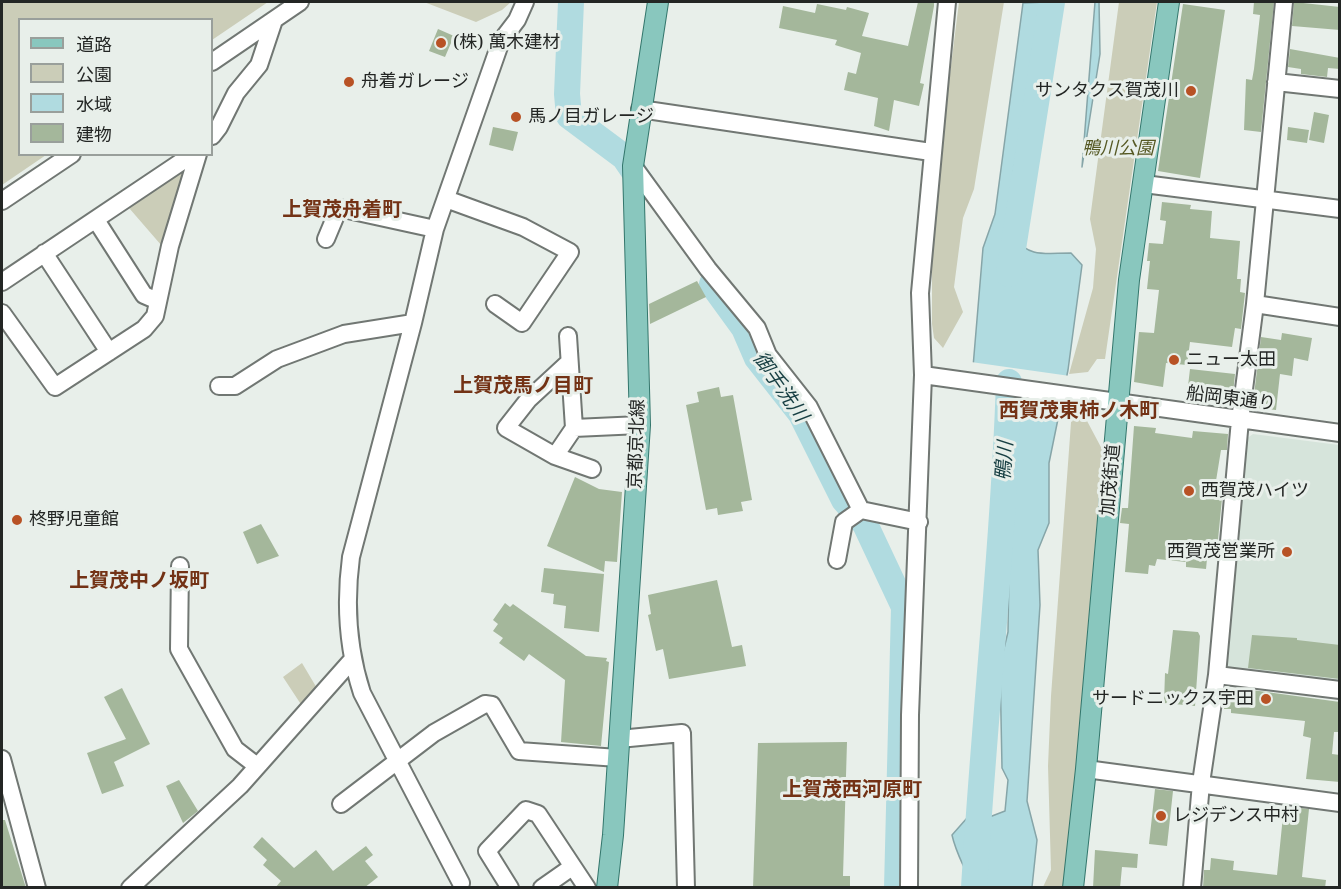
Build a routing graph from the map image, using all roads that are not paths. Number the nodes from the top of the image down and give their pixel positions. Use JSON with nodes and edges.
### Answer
{"nodes":[{"id":1,"x":300,"y":2,"type":"edge"},
{"id":2,"x":525,"y":2,"type":"edge"},
{"id":3,"x":658,"y":2,"type":"edge"},
{"id":4,"x":947,"y":2,"type":"edge"},
{"id":5,"x":1169,"y":2,"type":"edge"},
{"id":6,"x":1284,"y":2,"type":"edge"},
{"id":7,"x":274,"y":20,"type":"junction"},
{"id":8,"x":213,"y":61,"type":"edge"},
{"id":9,"x":1276,"y":82,"type":"junction"},
{"id":10,"x":1340,"y":89,"type":"edge"},
{"id":11,"x":640,"y":109,"type":"junction"},
{"id":12,"x":213,"y":135,"type":"edge"},
{"id":13,"x":931,"y":152,"type":"junction"},
{"id":14,"x":69,"y":156,"type":"edge"},
{"id":15,"x":189,"y":156,"type":"edge"},
{"id":16,"x":197,"y":156,"type":"edge"},
{"id":17,"x":633,"y":166,"type":"junction"},
{"id":18,"x":1144,"y":184,"type":"junction"},
{"id":19,"x":446,"y":199,"type":"junction"},
{"id":20,"x":1264,"y":200,"type":"junction"},
{"id":21,"x":2,"y":201,"type":"edge"},
{"id":22,"x":1340,"y":210,"type":"edge"},
{"id":23,"x":96,"y":220,"type":"junction"},
{"id":24,"x":435,"y":229,"type":"junction"},
{"id":25,"x":326,"y":239,"type":"dead end"},
{"id":26,"x":44,"y":253,"type":"junction"},
{"id":27,"x":2,"y":282,"type":"edge"},
{"id":28,"x":158,"y":300,"type":"junction"},
{"id":29,"x":495,"y":304,"type":"dead end"},
{"id":30,"x":1255,"y":304,"type":"junction"},
{"id":31,"x":2,"y":313,"type":"edge"},
{"id":32,"x":1340,"y":317,"type":"edge"},
{"id":33,"x":413,"y":323,"type":"junction"},
{"id":34,"x":568,"y":336,"type":"dead end"},
{"id":35,"x":109,"y":352,"type":"junction"},
{"id":36,"x":568,"y":363,"type":"junction"},
{"id":37,"x":923,"y":375,"type":"junction"},
{"id":38,"x":219,"y":386,"type":"dead end"},
{"id":39,"x":1118,"y":401,"type":"junction"},
{"id":40,"x":1240,"y":420,"type":"junction"},
{"id":41,"x":640,"y":425,"type":"junction"},
{"id":42,"x":574,"y":428,"type":"junction"},
{"id":43,"x":1340,"y":433,"type":"edge"},
{"id":44,"x":555,"y":456,"type":"junction"},
{"id":45,"x":592,"y":469,"type":"dead end"},
{"id":46,"x":861,"y":510,"type":"junction"},
{"id":47,"x":919,"y":522,"type":"junction"},
{"id":48,"x":837,"y":560,"type":"dead end"},
{"id":49,"x":180,"y":566,"type":"dead end"},
{"id":50,"x":352,"y":660,"type":"junction"},
{"id":51,"x":1217,"y":675,"type":"junction"},
{"id":52,"x":1340,"y":690,"type":"edge"},
{"id":53,"x":619,"y":748,"type":"junction"},
{"id":54,"x":2,"y":759,"type":"edge"},
{"id":55,"x":396,"y":759,"type":"junction"},
{"id":56,"x":257,"y":766,"type":"junction"},
{"id":57,"x":1086,"y":770,"type":"junction"},
{"id":58,"x":1201,"y":783,"type":"junction"},
{"id":59,"x":1340,"y":803,"type":"edge"},
{"id":60,"x":340,"y":804,"type":"dead end"},
{"id":61,"x":572,"y":867,"type":"junction"},
{"id":62,"x":461,"y":883,"type":"dead end"},
{"id":63,"x":37,"y":888,"type":"edge"},
{"id":64,"x":130,"y":888,"type":"edge"},
{"id":65,"x":510,"y":888,"type":"edge"},
{"id":66,"x":542,"y":888,"type":"edge"},
{"id":67,"x":587,"y":888,"type":"edge"},
{"id":68,"x":607,"y":888,"type":"edge"},
{"id":69,"x":686,"y":888,"type":"edge"},
{"id":70,"x":909,"y":888,"type":"edge"},
{"id":71,"x":1074,"y":888,"type":"edge"},
{"id":72,"x":1192,"y":888,"type":"edge"}],
"edges":[{"from":1,"to":7,"type":"street"},
{"from":2,"to":19,"type":"street"},
{"from":3,"to":11,"type":"main road","name":"京都京北線"},
{"from":4,"to":13,"type":"street"},
{"from":5,"to":18,"type":"main road","name":"加茂街道"},
{"from":6,"to":9,"type":"street"},
{"from":7,"to":8,"type":"street"},
{"from":7,"to":12,"type":"street"},
{"from":9,"to":10,"type":"street"},
{"from":9,"to":20,"type":"street"},
{"from":11,"to":13,"type":"street"},
{"from":11,"to":17,"type":"main road","name":"京都京北線"},
{"from":13,"to":37,"type":"street"},
{"from":14,"to":21,"type":"street"},
{"from":15,"to":23,"type":"street"},
{"from":16,"to":28,"type":"street"},
{"from":17,"to":41,"type":"main road","name":"京都京北線"},
{"from":17,"to":46,"type":"street"},
{"from":18,"to":20,"type":"street"},
{"from":18,"to":39,"type":"main road","name":"加茂街道"},
{"from":19,"to":24,"type":"street"},
{"from":19,"to":29,"type":"street"},
{"from":20,"to":22,"type":"street"},
{"from":20,"to":30,"type":"street"},
{"from":23,"to":26,"type":"street"},
{"from":23,"to":28,"type":"street"},
{"from":24,"to":25,"type":"street"},
{"from":24,"to":33,"type":"street"},
{"from":26,"to":27,"type":"street"},
{"from":26,"to":35,"type":"street"},
{"from":28,"to":35,"type":"street"},
{"from":30,"to":32,"type":"street"},
{"from":30,"to":40,"type":"street"},
{"from":31,"to":35,"type":"street"},
{"from":33,"to":38,"type":"street"},
{"from":33,"to":50,"type":"street"},
{"from":34,"to":36,"type":"street"},
{"from":36,"to":42,"type":"street"},
{"from":36,"to":44,"type":"street"},
{"from":37,"to":39,"type":"street","name":"船岡東通り"},
{"from":37,"to":47,"type":"street"},
{"from":39,"to":40,"type":"street","name":"船岡東通り"},
{"from":39,"to":57,"type":"main road","name":"加茂街道"},
{"from":40,"to":43,"type":"street","name":"船岡東通り"},
{"from":40,"to":51,"type":"street"},
{"from":41,"to":42,"type":"street"},
{"from":41,"to":53,"type":"main road","name":"京都京北線"},
{"from":42,"to":44,"type":"street"},
{"from":44,"to":45,"type":"street"},
{"from":46,"to":47,"type":"street"},
{"from":46,"to":48,"type":"street"},
{"from":47,"to":70,"type":"street"},
{"from":49,"to":56,"type":"street"},
{"from":50,"to":55,"type":"street"},
{"from":50,"to":56,"type":"street"},
{"from":51,"to":52,"type":"street"},
{"from":51,"to":58,"type":"street"},
{"from":53,"to":55,"type":"street"},
{"from":53,"to":68,"type":"main road","name":"京都京北線"},
{"from":53,"to":69,"type":"street"},
{"from":54,"to":63,"type":"street"},
{"from":55,"to":60,"type":"street"},
{"from":55,"to":62,"type":"street"},
{"from":56,"to":64,"type":"street"},
{"from":57,"to":58,"type":"street"},
{"from":57,"to":71,"type":"main road","name":"加茂街道"},
{"from":58,"to":59,"type":"street"},
{"from":58,"to":72,"type":"street"},
{"from":61,"to":65,"type":"street"},
{"from":61,"to":66,"type":"street"},
{"from":61,"to":67,"type":"street"}]}
